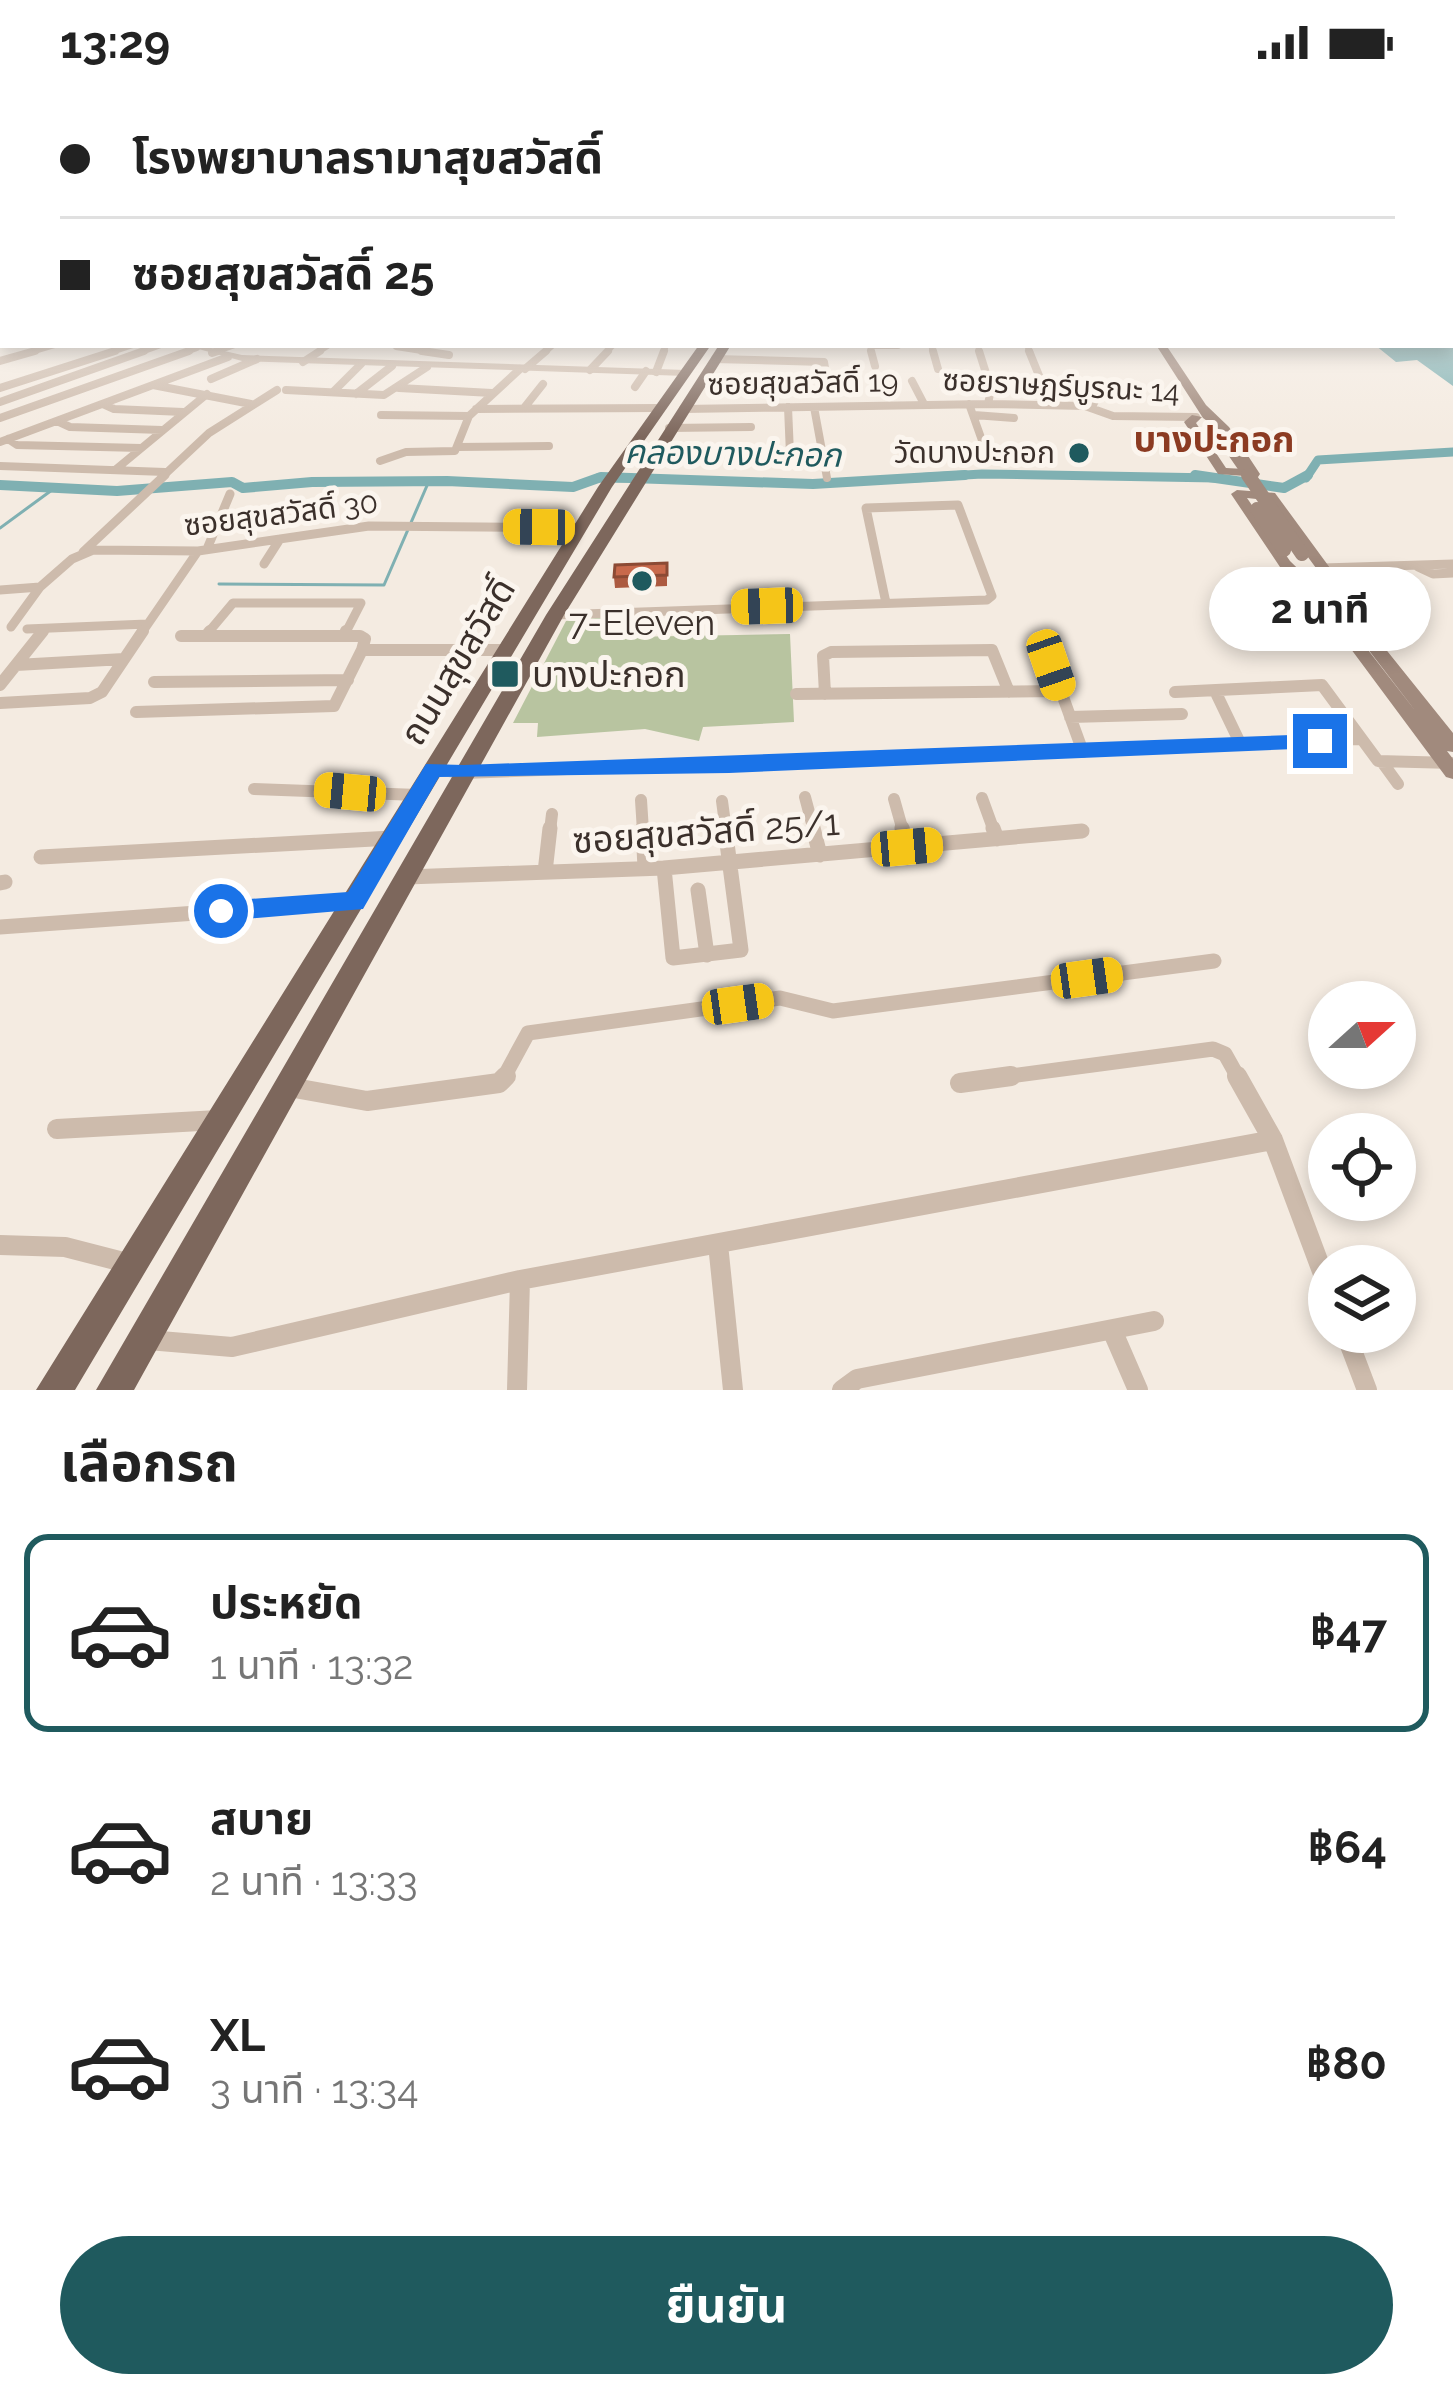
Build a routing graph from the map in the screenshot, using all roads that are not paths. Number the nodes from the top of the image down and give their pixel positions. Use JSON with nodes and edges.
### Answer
{"nodes":[{"id":1,"x":45,"y":348,"type":"edge"},
{"id":2,"x":124,"y":348,"type":"edge"},
{"id":3,"x":152,"y":348,"type":"edge"},
{"id":4,"x":188,"y":348,"type":"edge"},
{"id":5,"x":198,"y":348,"type":"edge"},
{"id":6,"x":226,"y":348,"type":"edge"},
{"id":7,"x":324,"y":348,"type":"edge"},
{"id":8,"x":402,"y":348,"type":"edge"},
{"id":9,"x":457,"y":348,"type":"edge"},
{"id":10,"x":549,"y":348,"type":"edge"},
{"id":11,"x":610,"y":348,"type":"edge"},
{"id":12,"x":664,"y":348,"type":"edge"},
{"id":13,"x":703,"y":348,"type":"edge"},
{"id":14,"x":723,"y":348,"type":"edge"},
{"id":15,"x":871,"y":348,"type":"edge"},
{"id":16,"x":933,"y":348,"type":"edge"},
{"id":17,"x":1028,"y":348,"type":"edge"},
{"id":18,"x":1151,"y":348,"type":"edge"},
{"id":19,"x":1162,"y":348,"type":"edge"},
{"id":20,"x":980,"y":350,"type":"dead end"},
{"id":21,"x":212,"y":353,"type":"junction"},
{"id":22,"x":448,"y":355,"type":"junction"},
{"id":23,"x":228,"y":357,"type":"junction"},
{"id":24,"x":256,"y":359,"type":"junction"},
{"id":25,"x":715,"y":359,"type":"junction"},
{"id":26,"x":0,"y":361,"type":"edge"},
{"id":27,"x":303,"y":362,"type":"junction"},
{"id":28,"x":361,"y":364,"type":"junction"},
{"id":29,"x":392,"y":366,"type":"junction"},
{"id":30,"x":875,"y":366,"type":"dead end"},
{"id":31,"x":430,"y":367,"type":"junction"},
{"id":32,"x":825,"y":368,"type":"dead end"},
{"id":33,"x":522,"y":369,"type":"junction"},
{"id":34,"x":938,"y":369,"type":"dead end"},
{"id":35,"x":590,"y":370,"type":"junction"},
{"id":36,"x":651,"y":371,"type":"junction"},
{"id":37,"x":686,"y":373,"type":"junction"},
{"id":38,"x":351,"y":374,"type":"junction"},
{"id":39,"x":382,"y":375,"type":"junction"},
{"id":40,"x":211,"y":380,"type":"dead end"},
{"id":41,"x":912,"y":381,"type":"dead end"},
{"id":42,"x":543,"y":384,"type":"dead end"},
{"id":43,"x":153,"y":385,"type":"junction"},
{"id":44,"x":635,"y":387,"type":"dead end"},
{"id":45,"x":0,"y":388,"type":"edge"},
{"id":46,"x":398,"y":388,"type":"junction"},
{"id":47,"x":333,"y":392,"type":"junction"},
{"id":48,"x":492,"y":392,"type":"junction"},
{"id":49,"x":207,"y":394,"type":"junction"},
{"id":50,"x":356,"y":394,"type":"junction"},
{"id":51,"x":1136,"y":398,"type":"dead end"},
{"id":52,"x":0,"y":401,"type":"edge"},
{"id":53,"x":102,"y":404,"type":"junction"},
{"id":54,"x":251,"y":404,"type":"junction"},
{"id":55,"x":924,"y":404,"type":"junction"},
{"id":56,"x":970,"y":404,"type":"junction"},
{"id":57,"x":988,"y":404,"type":"junction"},
{"id":58,"x":1051,"y":405,"type":"junction"},
{"id":59,"x":788,"y":407,"type":"junction"},
{"id":60,"x":814,"y":407,"type":"junction"},
{"id":61,"x":1092,"y":407,"type":"junction"},
{"id":62,"x":524,"y":408,"type":"junction"},
{"id":63,"x":661,"y":408,"type":"junction"},
{"id":64,"x":682,"y":409,"type":"junction"},
{"id":65,"x":185,"y":412,"type":"junction"},
{"id":66,"x":472,"y":412,"type":"junction"},
{"id":67,"x":1198,"y":412,"type":"junction"},
{"id":68,"x":381,"y":415,"type":"dead end"},
{"id":69,"x":974,"y":415,"type":"junction"},
{"id":70,"x":0,"y":418,"type":"edge"},
{"id":71,"x":1014,"y":418,"type":"dead end"},
{"id":72,"x":56,"y":421,"type":"junction"},
{"id":73,"x":751,"y":427,"type":"dead end"},
{"id":74,"x":669,"y":428,"type":"junction"},
{"id":75,"x":164,"y":430,"type":"junction"},
{"id":76,"x":4,"y":440,"type":"edge"},
{"id":77,"x":549,"y":446,"type":"dead end"},
{"id":78,"x":985,"y":446,"type":"dead end"},
{"id":79,"x":141,"y":448,"type":"junction"},
{"id":80,"x":456,"y":449,"type":"junction"},
{"id":81,"x":790,"y":454,"type":"dead end"},
{"id":82,"x":380,"y":461,"type":"dead end"},
{"id":83,"x":451,"y":464,"type":"dead end"},
{"id":84,"x":0,"y":466,"type":"edge"},
{"id":85,"x":115,"y":470,"type":"junction"},
{"id":86,"x":166,"y":472,"type":"junction"},
{"id":87,"x":827,"y":478,"type":"dead end"},
{"id":88,"x":622,"y":481,"type":"junction"},
{"id":89,"x":230,"y":494,"type":"dead end"},
{"id":90,"x":581,"y":528,"type":"junction"},
{"id":91,"x":280,"y":539,"type":"junction"},
{"id":92,"x":203,"y":550,"type":"junction"},
{"id":93,"x":1293,"y":552,"type":"junction"},
{"id":94,"x":82,"y":553,"type":"junction"},
{"id":95,"x":264,"y":564,"type":"dead end"},
{"id":96,"x":1453,"y":568,"type":"edge"},
{"id":97,"x":1326,"y":577,"type":"junction"},
{"id":98,"x":40,"y":587,"type":"junction"},
{"id":99,"x":2,"y":592,"type":"edge"},
{"id":100,"x":886,"y":603,"type":"junction"},
{"id":101,"x":1329,"y":609,"type":"junction"},
{"id":102,"x":555,"y":615,"type":"junction"},
{"id":103,"x":147,"y":624,"type":"junction"},
{"id":104,"x":11,"y":627,"type":"dead end"},
{"id":105,"x":45,"y":628,"type":"junction"},
{"id":106,"x":27,"y":629,"type":"dead end"},
{"id":107,"x":206,"y":636,"type":"junction"},
{"id":108,"x":344,"y":636,"type":"junction"},
{"id":109,"x":181,"y":637,"type":"dead end"},
{"id":110,"x":1042,"y":639,"type":"dead end"},
{"id":111,"x":362,"y":650,"type":"junction"},
{"id":112,"x":505,"y":650,"type":"junction"},
{"id":113,"x":124,"y":659,"type":"junction"},
{"id":114,"x":16,"y":665,"type":"junction"},
{"id":115,"x":348,"y":680,"type":"junction"},
{"id":116,"x":154,"y":682,"type":"dead end"},
{"id":117,"x":0,"y":685,"type":"edge"},
{"id":118,"x":1009,"y":692,"type":"junction"},
{"id":119,"x":1060,"y":692,"type":"junction"},
{"id":120,"x":1175,"y":692,"type":"dead end"},
{"id":121,"x":796,"y":694,"type":"dead end"},
{"id":122,"x":825,"y":694,"type":"junction"},
{"id":123,"x":1217,"y":695,"type":"dead end"},
{"id":124,"x":0,"y":703,"type":"edge"},
{"id":125,"x":136,"y":712,"type":"dead end"},
{"id":126,"x":1182,"y":714,"type":"dead end"},
{"id":127,"x":1070,"y":717,"type":"junction"},
{"id":128,"x":1359,"y":739,"type":"junction"},
{"id":129,"x":1241,"y":745,"type":"junction"},
{"id":130,"x":1083,"y":752,"type":"junction"},
{"id":131,"x":1451,"y":761,"type":"edge"},
{"id":132,"x":1382,"y":762,"type":"junction"},
{"id":133,"x":434,"y":769,"type":"junction"},
{"id":134,"x":464,"y":772,"type":"junction"},
{"id":135,"x":1398,"y":784,"type":"dead end"},
{"id":136,"x":254,"y":789,"type":"dead end"},
{"id":137,"x":418,"y":795,"type":"junction"},
{"id":138,"x":805,"y":797,"type":"dead end"},
{"id":139,"x":982,"y":798,"type":"dead end"},
{"id":140,"x":894,"y":799,"type":"dead end"},
{"id":141,"x":640,"y":800,"type":"dead end"},
{"id":142,"x":722,"y":801,"type":"dead end"},
{"id":143,"x":552,"y":814,"type":"dead end"},
{"id":144,"x":1082,"y":831,"type":"dead end"},
{"id":145,"x":392,"y":838,"type":"junction"},
{"id":146,"x":997,"y":839,"type":"junction"},
{"id":147,"x":907,"y":847,"type":"junction"},
{"id":148,"x":820,"y":855,"type":"junction"},
{"id":149,"x":41,"y":857,"type":"dead end"},
{"id":150,"x":731,"y":863,"type":"junction"},
{"id":151,"x":645,"y":868,"type":"junction"},
{"id":152,"x":664,"y":868,"type":"junction"},
{"id":153,"x":545,"y":872,"type":"junction"},
{"id":154,"x":405,"y":877,"type":"junction"},
{"id":155,"x":698,"y":890,"type":"dead end"},
{"id":156,"x":355,"y":902,"type":"junction"},
{"id":157,"x":0,"y":927,"type":"edge"},
{"id":158,"x":707,"y":955,"type":"junction"},
{"id":159,"x":1214,"y":961,"type":"dead end"},
{"id":160,"x":960,"y":1083,"type":"dead end"},
{"id":161,"x":289,"y":1087,"type":"junction"},
{"id":162,"x":219,"y":1120,"type":"junction"},
{"id":163,"x":57,"y":1129,"type":"dead end"},
{"id":164,"x":1273,"y":1140,"type":"junction"},
{"id":165,"x":718,"y":1244,"type":"junction"},
{"id":166,"x":0,"y":1245,"type":"edge"},
{"id":167,"x":1312,"y":1245,"type":"edge"},
{"id":168,"x":130,"y":1264,"type":"junction"},
{"id":169,"x":520,"y":1280,"type":"junction"},
{"id":170,"x":1154,"y":1321,"type":"dead end"},
{"id":171,"x":1112,"y":1330,"type":"junction"},
{"id":172,"x":143,"y":1340,"type":"junction"},
{"id":173,"x":1353,"y":1353,"type":"edge"},
{"id":174,"x":54,"y":1390,"type":"edge"},
{"id":175,"x":114,"y":1390,"type":"edge"},
{"id":176,"x":517,"y":1390,"type":"edge"},
{"id":177,"x":733,"y":1390,"type":"edge"},
{"id":178,"x":842,"y":1390,"type":"edge"},
{"id":179,"x":1138,"y":1390,"type":"edge"},
{"id":180,"x":1367,"y":1390,"type":"edge"}],
"edges":[{"from":1,"to":26,"type":"street"},
{"from":2,"to":45,"type":"street"},
{"from":3,"to":52,"type":"street"},
{"from":4,"to":70,"type":"street"},
{"from":5,"to":21,"type":"street"},
{"from":6,"to":21,"type":"street"},
{"from":7,"to":27,"type":"street"},
{"from":8,"to":22,"type":"street"},
{"from":9,"to":22,"type":"street"},
{"from":10,"to":33,"type":"street"},
{"from":11,"to":35,"type":"street"},
{"from":12,"to":36,"type":"street"},
{"from":13,"to":37,"type":"main road","name":"ถนนสุขสวัสดิ์"},
{"from":14,"to":25,"type":"main road","name":"ถนนสุขสวัสดิ์"},
{"from":15,"to":30,"type":"street"},
{"from":16,"to":34,"type":"street"},
{"from":17,"to":58,"type":"street"},
{"from":18,"to":67,"type":"main road"},
{"from":19,"to":67,"type":"main road"},
{"from":20,"to":57,"type":"street"},
{"from":21,"to":23,"type":"street"},
{"from":22,"to":31,"type":"street"},
{"from":23,"to":24,"type":"street"},
{"from":23,"to":43,"type":"street"},
{"from":24,"to":27,"type":"street"},
{"from":24,"to":40,"type":"street"},
{"from":25,"to":32,"type":"street"},
{"from":25,"to":64,"type":"main road","name":"ถนนสุขสวัสดิ์"},
{"from":27,"to":28,"type":"street"},
{"from":28,"to":29,"type":"street"},
{"from":28,"to":38,"type":"street"},
{"from":29,"to":31,"type":"street"},
{"from":29,"to":39,"type":"street"},
{"from":31,"to":33,"type":"street"},
{"from":31,"to":46,"type":"street"},
{"from":33,"to":35,"type":"street"},
{"from":33,"to":48,"type":"street"},
{"from":35,"to":36,"type":"street"},
{"from":36,"to":37,"type":"street"},
{"from":36,"to":44,"type":"street"},
{"from":37,"to":63,"type":"main road","name":"ถนนสุขสวัสดิ์"},
{"from":38,"to":39,"type":"street"},
{"from":38,"to":47,"type":"street"},
{"from":39,"to":50,"type":"street"},
{"from":41,"to":55,"type":"street"},
{"from":42,"to":62,"type":"street"},
{"from":43,"to":49,"type":"street"},
{"from":43,"to":53,"type":"street"},
{"from":46,"to":48,"type":"street"},
{"from":46,"to":50,"type":"street"},
{"from":47,"to":50,"type":"street"},
{"from":47,"to":54,"type":"street"},
{"from":48,"to":66,"type":"street"},
{"from":49,"to":54,"type":"street"},
{"from":49,"to":65,"type":"street"},
{"from":51,"to":61,"type":"street"},
{"from":53,"to":65,"type":"street"},
{"from":53,"to":72,"type":"street"},
{"from":54,"to":86,"type":"street"},
{"from":55,"to":56,"type":"street","name":"ซอยราษฎร์บูรณะ 14"},
{"from":55,"to":60,"type":"street","name":"ซอยสุขสวัสดิ์ 19"},
{"from":56,"to":57,"type":"street","name":"ซอยราษฎร์บูรณะ 14"},
{"from":56,"to":69,"type":"street"},
{"from":57,"to":58,"type":"street","name":"ซอยราษฎร์บูรณะ 14"},
{"from":58,"to":61,"type":"street","name":"ซอยราษฎร์บูรณะ 14"},
{"from":59,"to":60,"type":"street","name":"ซอยสุขสวัสดิ์ 19"},
{"from":59,"to":64,"type":"street","name":"ซอยสุขสวัสดิ์ 19"},
{"from":59,"to":81,"type":"street"},
{"from":60,"to":87,"type":"street"},
{"from":61,"to":67,"type":"street","name":"ซอยราษฎร์บูรณะ 14"},
{"from":62,"to":63,"type":"street"},
{"from":62,"to":66,"type":"street"},
{"from":63,"to":88,"type":"main road","name":"ถนนสุขสวัสดิ์"},
{"from":64,"to":74,"type":"main road","name":"ถนนสุขสวัสดิ์"},
{"from":65,"to":75,"type":"street"},
{"from":66,"to":68,"type":"street"},
{"from":66,"to":80,"type":"street"},
{"from":67,"to":67,"type":"main road"},
{"from":67,"to":93,"type":"main road","bridge":true},
{"from":69,"to":71,"type":"street"},
{"from":69,"to":78,"type":"street"},
{"from":72,"to":75,"type":"street"},
{"from":72,"to":76,"type":"street"},
{"from":73,"to":74,"type":"street"},
{"from":74,"to":88,"type":"main road","name":"ถนนสุขสวัสดิ์"},
{"from":75,"to":79,"type":"street"},
{"from":76,"to":79,"type":"street"},
{"from":77,"to":80,"type":"street"},
{"from":79,"to":85,"type":"street"},
{"from":80,"to":82,"type":"street"},
{"from":80,"to":83,"type":"street"},
{"from":84,"to":85,"type":"street"},
{"from":85,"to":86,"type":"street"},
{"from":86,"to":94,"type":"street"},
{"from":88,"to":90,"type":"main road","name":"ถนนสุขสวัสดิ์"},
{"from":88,"to":102,"type":"main road","name":"ถนนสุขสวัสดิ์"},
{"from":89,"to":92,"type":"street"},
{"from":90,"to":91,"type":"street","name":"ซอยสุขสวัสดิ์ 30"},
{"from":90,"to":112,"type":"main road","name":"ถนนสุขสวัสดิ์"},
{"from":91,"to":92,"type":"street","name":"ซอยสุขสวัสดิ์ 30"},
{"from":91,"to":95,"type":"street"},
{"from":92,"to":94,"type":"street","name":"ซอยสุขสวัสดิ์ 30"},
{"from":92,"to":103,"type":"street"},
{"from":93,"to":97,"type":"main road"},
{"from":93,"to":101,"type":"main road"},
{"from":94,"to":98,"type":"street"},
{"from":96,"to":97,"type":"street"},
{"from":97,"to":101,"type":"main road"},
{"from":97,"to":131,"type":"main road"},
{"from":98,"to":99,"type":"street"},
{"from":98,"to":104,"type":"street"},
{"from":100,"to":100,"type":"street"},
{"from":100,"to":102,"type":"street"},
{"from":101,"to":131,"type":"main road"},
{"from":102,"to":134,"type":"main road","name":"ถนนสุขสวัสดิ์"},
{"from":103,"to":105,"type":"street"},
{"from":103,"to":113,"type":"street"},
{"from":105,"to":106,"type":"street"},
{"from":105,"to":114,"type":"street"},
{"from":107,"to":108,"type":"street"},
{"from":107,"to":108,"type":"street"},
{"from":107,"to":109,"type":"street"},
{"from":108,"to":111,"type":"street"},
{"from":110,"to":119,"type":"street"},
{"from":111,"to":112,"type":"street"},
{"from":111,"to":115,"type":"street"},
{"from":112,"to":133,"type":"main road","name":"ถนนสุขสวัสดิ์"},
{"from":113,"to":114,"type":"street"},
{"from":113,"to":124,"type":"street"},
{"from":114,"to":117,"type":"street"},
{"from":115,"to":116,"type":"street"},
{"from":115,"to":125,"type":"street"},
{"from":118,"to":119,"type":"street"},
{"from":118,"to":122,"type":"street"},
{"from":118,"to":122,"type":"street"},
{"from":119,"to":127,"type":"street"},
{"from":120,"to":128,"type":"street"},
{"from":121,"to":122,"type":"street"},
{"from":123,"to":129,"type":"street"},
{"from":126,"to":127,"type":"street"},
{"from":127,"to":130,"type":"street"},
{"from":128,"to":129,"type":"street"},
{"from":128,"to":132,"type":"street"},
{"from":129,"to":130,"type":"street"},
{"from":130,"to":134,"type":"street"},
{"from":131,"to":132,"type":"street"},
{"from":132,"to":135,"type":"street"},
{"from":133,"to":134,"type":"street"},
{"from":133,"to":137,"type":"main road","name":"ถนนสุขสวัสดิ์"},
{"from":134,"to":154,"type":"main road","name":"ถนนสุขสวัสดิ์"},
{"from":136,"to":137,"type":"street"},
{"from":137,"to":145,"type":"main road","name":"ถนนสุขสวัสดิ์"},
{"from":138,"to":148,"type":"street"},
{"from":139,"to":146,"type":"street"},
{"from":140,"to":147,"type":"street"},
{"from":141,"to":151,"type":"street"},
{"from":142,"to":150,"type":"street"},
{"from":143,"to":153,"type":"street"},
{"from":144,"to":146,"type":"street","name":"ซอยสุขสวัสดิ์ 25/1"},
{"from":145,"to":149,"type":"street"},
{"from":145,"to":156,"type":"main road","name":"ถนนสุขสวัสดิ์"},
{"from":146,"to":147,"type":"street","name":"ซอยสุขสวัสดิ์ 25/1"},
{"from":147,"to":148,"type":"street","name":"ซอยสุขสวัสดิ์ 25/1"},
{"from":148,"to":150,"type":"street","name":"ซอยสุขสวัสดิ์ 25/1"},
{"from":150,"to":152,"type":"street","name":"ซอยสุขสวัสดิ์ 25/1"},
{"from":150,"to":158,"type":"street"},
{"from":151,"to":152,"type":"street","name":"ซอยสุขสวัสดิ์ 25/1"},
{"from":151,"to":153,"type":"street","name":"ซอยสุขสวัสดิ์ 25/1"},
{"from":152,"to":158,"type":"street"},
{"from":153,"to":154,"type":"street","name":"ซอยสุขสวัสดิ์ 25/1"},
{"from":154,"to":161,"type":"main road","name":"ถนนสุขสวัสดิ์"},
{"from":155,"to":158,"type":"street"},
{"from":156,"to":157,"type":"street"},
{"from":156,"to":162,"type":"main road","name":"ถนนสุขสวัสดิ์"},
{"from":159,"to":161,"type":"street"},
{"from":160,"to":164,"type":"street"},
{"from":161,"to":172,"type":"main road","name":"ถนนสุขสวัสดิ์"},
{"from":162,"to":163,"type":"street"},
{"from":162,"to":168,"type":"main road","name":"ถนนสุขสวัสดิ์"},
{"from":164,"to":165,"type":"street"},
{"from":164,"to":167,"type":"street"},
{"from":165,"to":169,"type":"street"},
{"from":165,"to":177,"type":"street"},
{"from":166,"to":168,"type":"street"},
{"from":168,"to":174,"type":"main road","name":"ถนนสุขสวัสดิ์"},
{"from":169,"to":172,"type":"street"},
{"from":169,"to":176,"type":"street"},
{"from":170,"to":171,"type":"street"},
{"from":171,"to":178,"type":"street"},
{"from":171,"to":179,"type":"street"},
{"from":172,"to":175,"type":"main road","name":"ถนนสุขสวัสดิ์"},
{"from":173,"to":180,"type":"street"}]}
